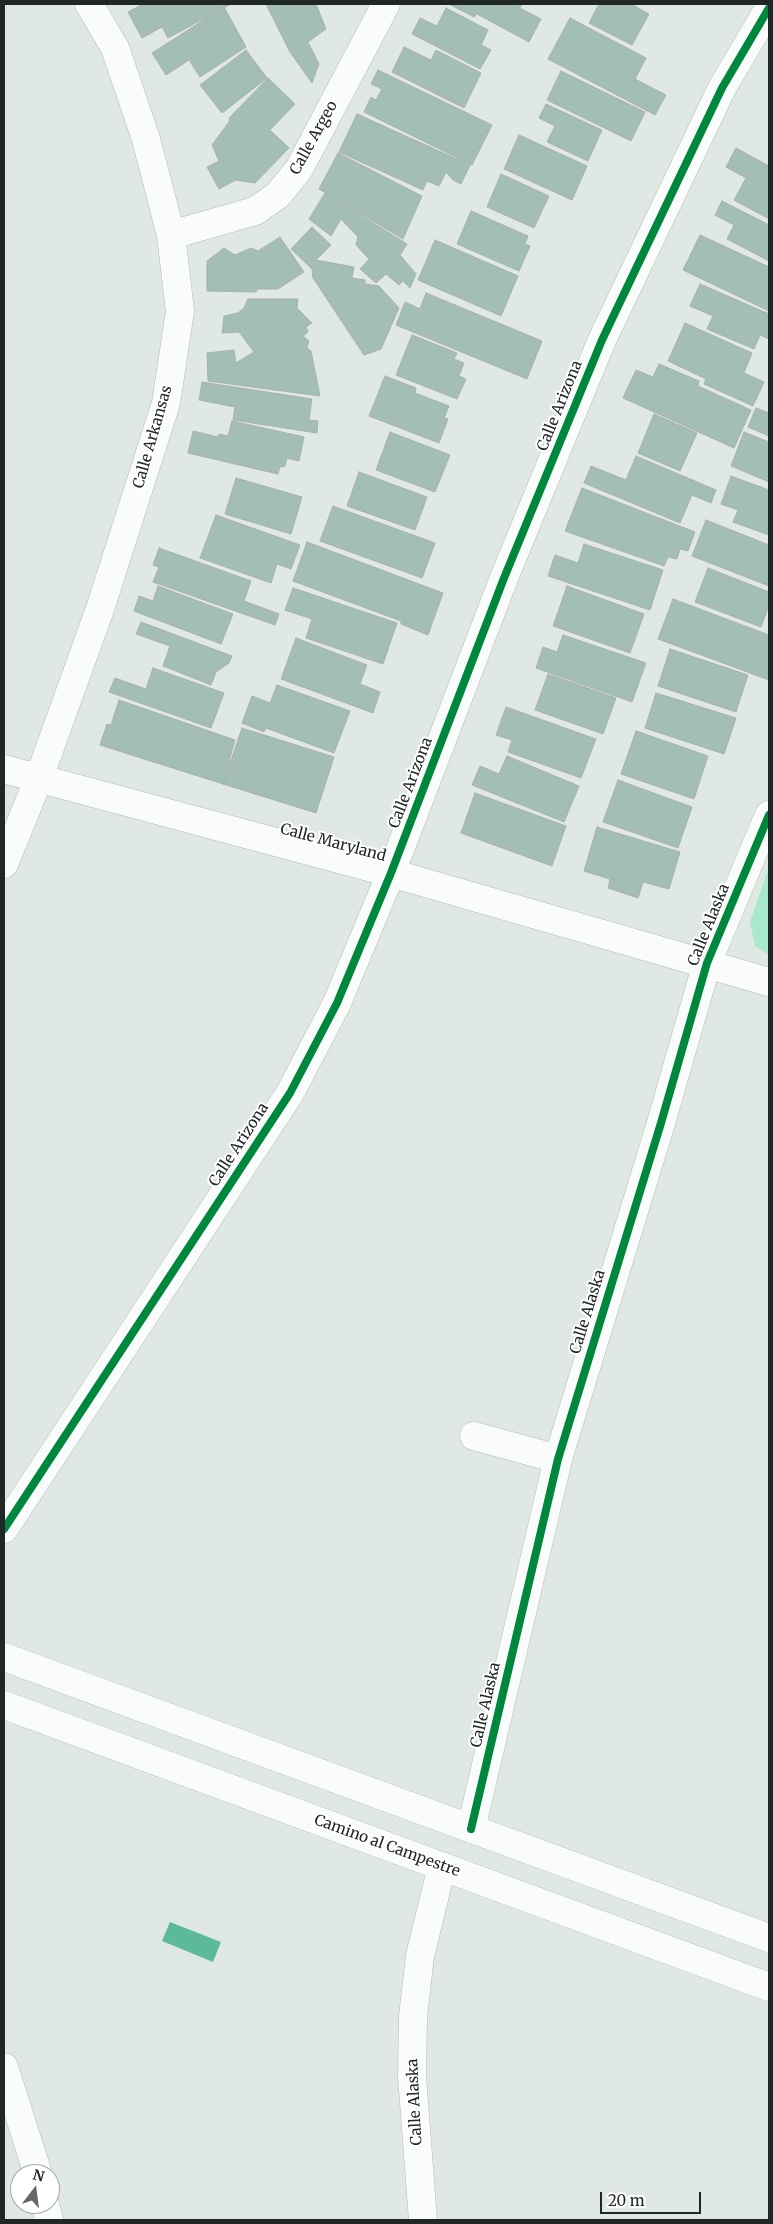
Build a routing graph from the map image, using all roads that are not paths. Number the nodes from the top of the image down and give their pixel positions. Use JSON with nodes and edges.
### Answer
{"nodes":[{"id":1,"x":89,"y":4,"type":"edge"},
{"id":2,"x":386,"y":4,"type":"edge"},
{"id":3,"x":769,"y":8,"type":"edge"},
{"id":4,"x":171,"y":235,"type":"junction"},
{"id":5,"x":4,"y":769,"type":"edge"},
{"id":6,"x":40,"y":778,"type":"junction"},
{"id":7,"x":769,"y":815,"type":"edge"},
{"id":8,"x":4,"y":864,"type":"edge"},
{"id":9,"x":391,"y":873,"type":"junction"},
{"id":10,"x":707,"y":963,"type":"junction"},
{"id":11,"x":769,"y":982,"type":"edge"},
{"id":12,"x":474,"y":1436,"type":"dead end"},
{"id":13,"x":558,"y":1459,"type":"junction"},
{"id":14,"x":4,"y":1529,"type":"edge"},
{"id":15,"x":4,"y":1657,"type":"edge"},
{"id":16,"x":4,"y":1706,"type":"edge"},
{"id":17,"x":471,"y":1828,"type":"junction"},
{"id":18,"x":442,"y":1866,"type":"junction"},
{"id":19,"x":769,"y":1938,"type":"edge"},
{"id":20,"x":769,"y":1987,"type":"edge"},
{"id":21,"x":4,"y":2067,"type":"edge"},
{"id":22,"x":35,"y":2164,"type":"edge"},
{"id":23,"x":424,"y":2220,"type":"edge"}],
"edges":[{"from":1,"to":4,"type":"street","name":"Calle Arkansas"},
{"from":2,"to":4,"type":"street","name":"Calle Argeo"},
{"from":3,"to":9,"type":"street","name":"Calle Arizona"},
{"from":4,"to":6,"type":"street","name":"Calle Arkansas"},
{"from":5,"to":6,"type":"street","name":"Calle Maryland"},
{"from":6,"to":8,"type":"street","name":"Calle Arkansas"},
{"from":6,"to":9,"type":"street","name":"Calle Maryland"},
{"from":7,"to":10,"type":"street","name":"Calle Alaska"},
{"from":9,"to":10,"type":"street","name":"Calle Maryland"},
{"from":9,"to":14,"type":"street","name":"Calle Arizona"},
{"from":10,"to":11,"type":"street","name":"Calle Maryland"},
{"from":10,"to":13,"type":"street","name":"Calle Alaska"},
{"from":12,"to":13,"type":"street"},
{"from":13,"to":17,"type":"street","name":"Calle Alaska"},
{"from":15,"to":17,"type":"street"},
{"from":16,"to":18,"type":"street","name":"Camino al Campestre"},
{"from":17,"to":19,"type":"street"},
{"from":18,"to":20,"type":"street","name":"Camino al Campestre"},
{"from":18,"to":23,"type":"street","name":"Calle Alaska"},
{"from":21,"to":22,"type":"street"}]}
